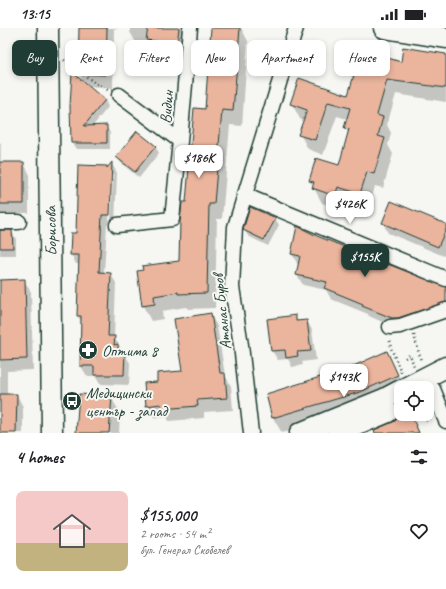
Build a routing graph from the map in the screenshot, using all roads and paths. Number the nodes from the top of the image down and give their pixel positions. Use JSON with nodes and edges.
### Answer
{"nodes":[{"id":1,"x":48,"y":28,"type":"edge"},
{"id":2,"x":190,"y":28,"type":"edge"},
{"id":3,"x":296,"y":28,"type":"edge"},
{"id":4,"x":384,"y":28,"type":"edge"},
{"id":5,"x":446,"y":38,"type":"edge"},
{"id":6,"x":48,"y":40,"type":"edge"},
{"id":7,"x":57,"y":55,"type":"edge"},
{"id":8,"x":48,"y":76,"type":"edge"},
{"id":9,"x":120,"y":95,"type":"joint"},
{"id":10,"x":180,"y":141,"type":"junction"},
{"id":11,"x":244,"y":195,"type":"junction"},
{"id":12,"x":0,"y":222,"type":"edge"},
{"id":13,"x":19,"y":222,"type":"dead end"},
{"id":14,"x":117,"y":225,"type":"dead end"},
{"id":15,"x":446,"y":279,"type":"edge"},
{"id":16,"x":446,"y":310,"type":"edge"},
{"id":17,"x":410,"y":323,"type":"junction"},
{"id":18,"x":390,"y":327,"type":"joint"},
{"id":19,"x":405,"y":358,"type":"dead end"},
{"id":20,"x":421,"y":363,"type":"dead end"},
{"id":21,"x":414,"y":367,"type":"dead end"},
{"id":22,"x":446,"y":367,"type":"edge"},
{"id":23,"x":402,"y":381,"type":"edge"},
{"id":24,"x":413,"y":381,"type":"edge"},
{"id":25,"x":435,"y":387,"type":"edge"},
{"id":26,"x":394,"y":392,"type":"edge"},
{"id":27,"x":394,"y":409,"type":"edge"},
{"id":28,"x":446,"y":421,"type":"edge"},
{"id":29,"x":52,"y":433,"type":"edge"},
{"id":30,"x":251,"y":433,"type":"edge"},
{"id":31,"x":300,"y":433,"type":"edge"},
{"id":32,"x":338,"y":433,"type":"edge"}],
"edges":[{"from":1,"to":6,"type":"main road","name":"Борисова"},
{"from":2,"to":10,"type":"street","name":"Видин"},
{"from":3,"to":11,"type":"street","name":"Атанас Буров"},
{"from":4,"to":5,"type":"main road"},
{"from":7,"to":9,"type":"path"},
{"from":8,"to":29,"type":"main road","name":"Борисова"},
{"from":9,"to":10,"type":"street"},
{"from":10,"to":14,"type":"street","name":"Видин"},
{"from":11,"to":15,"type":"street"},
{"from":11,"to":30,"type":"street","name":"Атанас Буров"},
{"from":12,"to":13,"type":"street"},
{"from":16,"to":17,"type":"street"},
{"from":17,"to":18,"type":"street"},
{"from":17,"to":20,"type":"path"},
{"from":18,"to":23,"type":"path"},
{"from":19,"to":21,"type":"path"},
{"from":22,"to":24,"type":"main road"},
{"from":25,"to":28,"type":"street"},
{"from":26,"to":31,"type":"main road"},
{"from":27,"to":32,"type":"main road"}]}
